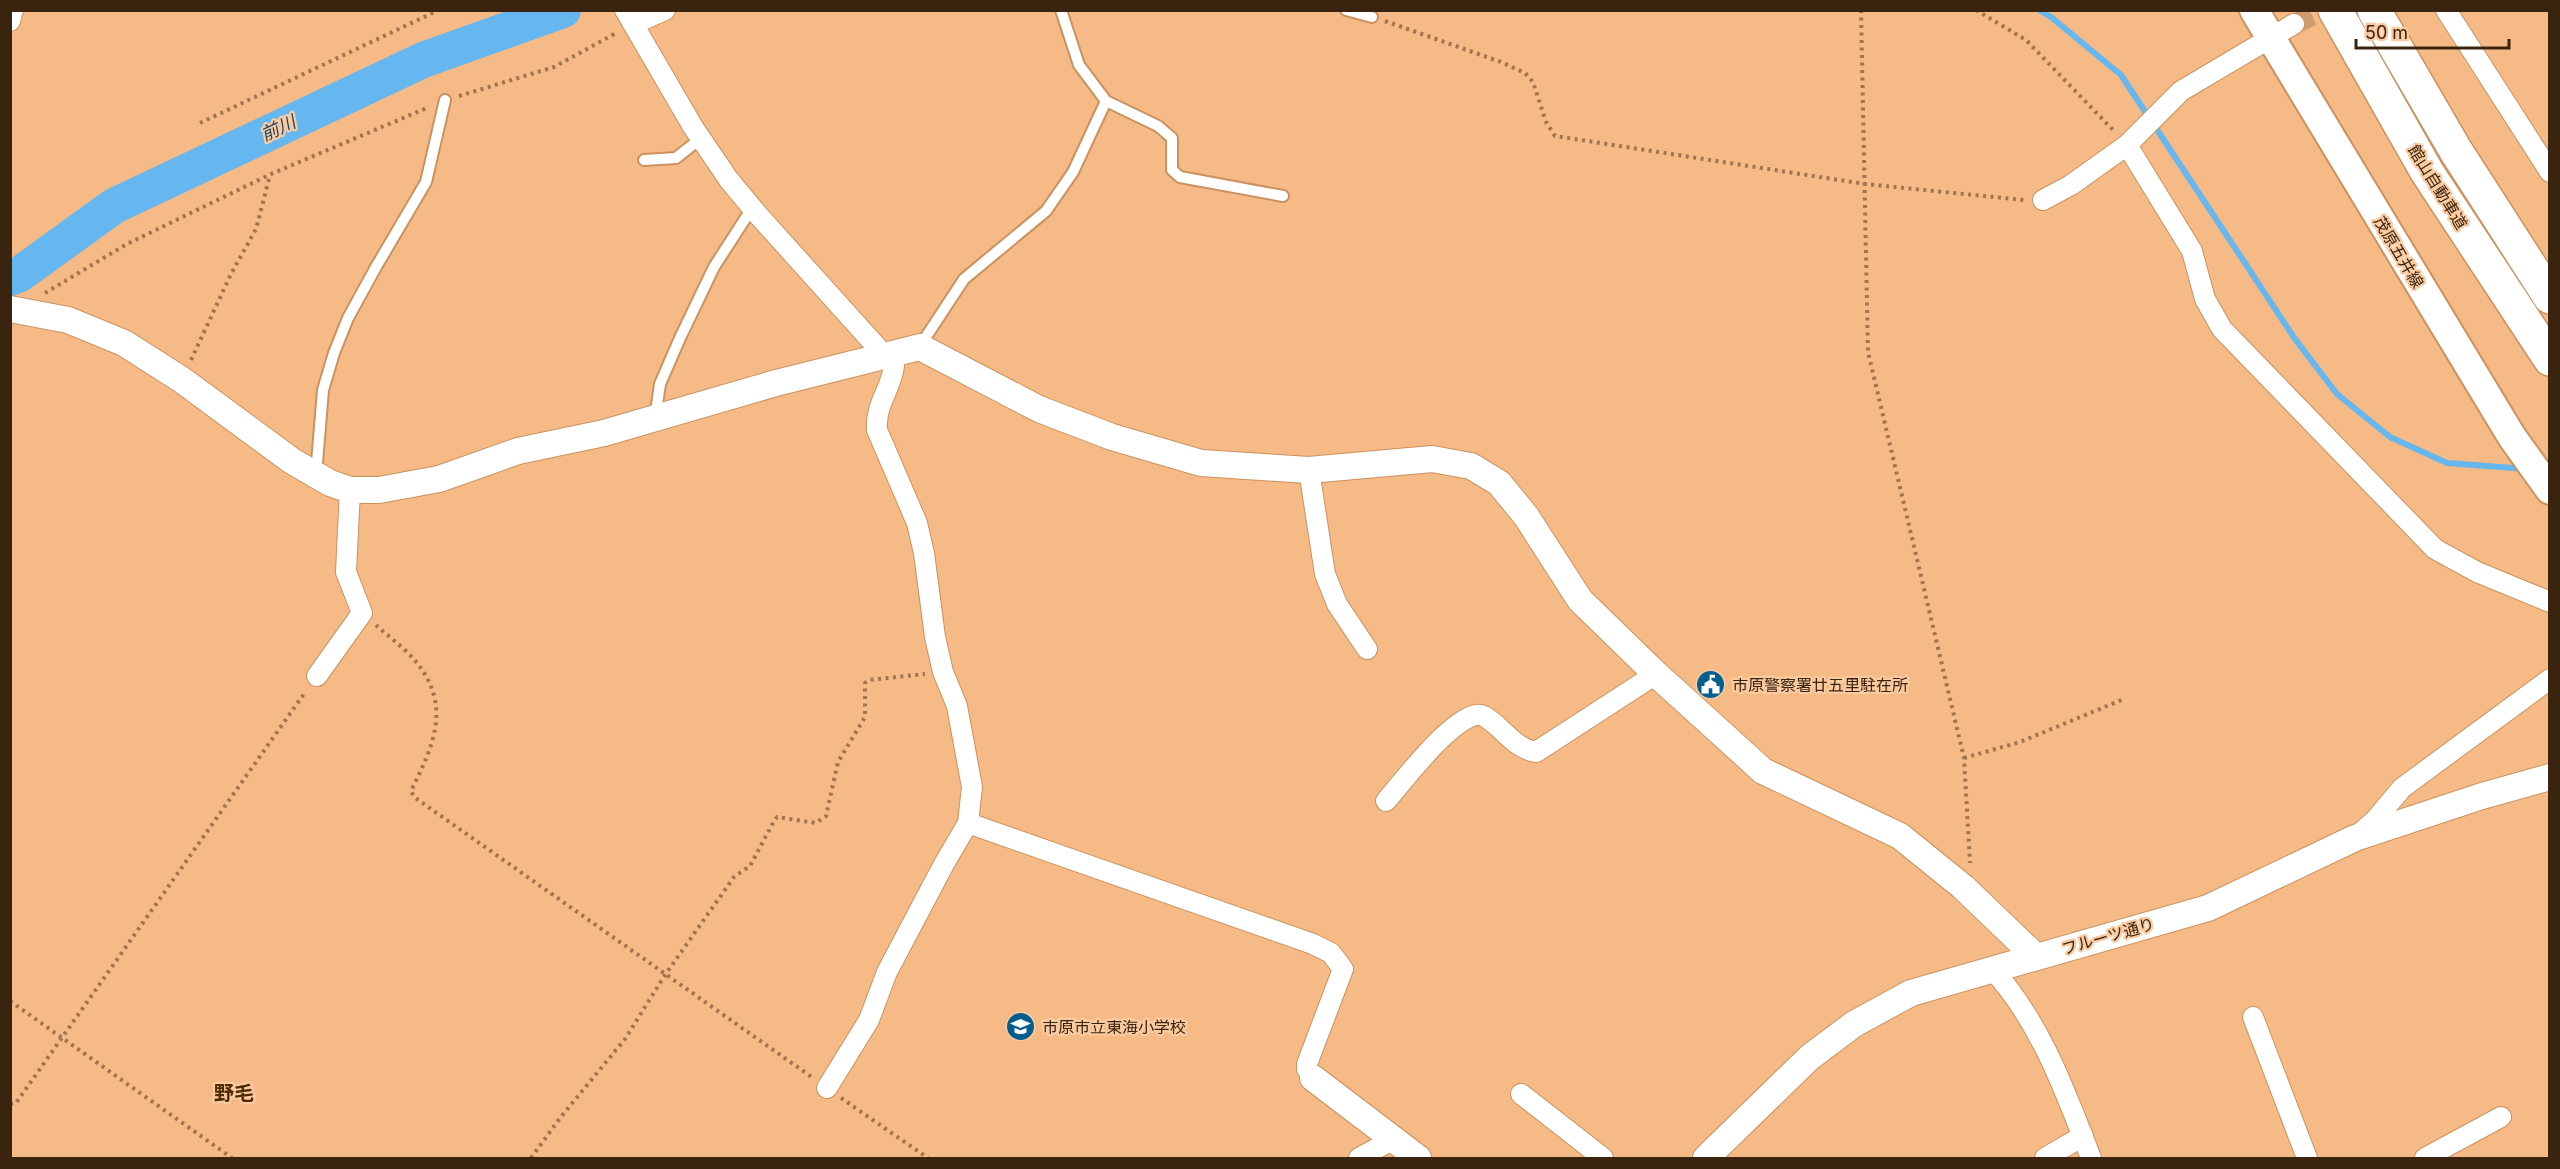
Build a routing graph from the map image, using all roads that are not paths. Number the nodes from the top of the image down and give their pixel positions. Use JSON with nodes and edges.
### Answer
{"nodes":[{"id":1,"x":13,"y":10,"type":"edge"},
{"id":2,"x":665,"y":10,"type":"edge"},
{"id":3,"x":1346,"y":10,"type":"edge"},
{"id":4,"x":2254,"y":10,"type":"edge"},
{"id":5,"x":2335,"y":10,"type":"edge"},
{"id":6,"x":2374,"y":10,"type":"edge"},
{"id":7,"x":2446,"y":10,"type":"edge"},
{"id":8,"x":1063,"y":11,"type":"edge"},
{"id":9,"x":629,"y":17,"type":"edge"},
{"id":10,"x":1372,"y":17,"type":"road end"},
{"id":11,"x":10,"y":21,"type":"edge"},
{"id":12,"x":2294,"y":24,"type":"tunnel mouth"},
{"id":13,"x":2269,"y":39,"type":"junction"},
{"id":14,"x":445,"y":100,"type":"road end"},
{"id":15,"x":1106,"y":101,"type":"junction"},
{"id":16,"x":700,"y":139,"type":"junction"},
{"id":17,"x":2127,"y":145,"type":"junction"},
{"id":18,"x":644,"y":159,"type":"dead end"},
{"id":19,"x":2550,"y":172,"type":"edge"},
{"id":20,"x":1282,"y":196,"type":"dead end"},
{"id":21,"x":2043,"y":200,"type":"road end"},
{"id":22,"x":752,"y":208,"type":"junction"},
{"id":23,"x":2550,"y":297,"type":"edge"},
{"id":24,"x":13,"y":310,"type":"edge"},
{"id":25,"x":920,"y":347,"type":"junction"},
{"id":26,"x":885,"y":357,"type":"junction"},
{"id":27,"x":2550,"y":359,"type":"edge"},
{"id":28,"x":655,"y":418,"type":"junction"},
{"id":29,"x":1310,"y":470,"type":"junction"},
{"id":30,"x":316,"y":475,"type":"junction"},
{"id":31,"x":350,"y":490,"type":"junction"},
{"id":32,"x":2550,"y":490,"type":"edge"},
{"id":33,"x":2550,"y":602,"type":"edge"},
{"id":34,"x":1367,"y":649,"type":"dead end"},
{"id":35,"x":1656,"y":674,"type":"junction"},
{"id":36,"x":317,"y":676,"type":"road end"},
{"id":37,"x":2550,"y":679,"type":"edge"},
{"id":38,"x":2550,"y":777,"type":"edge"},
{"id":39,"x":1386,"y":801,"type":"dead end"},
{"id":40,"x":968,"y":824,"type":"junction"},
{"id":41,"x":2355,"y":838,"type":"junction"},
{"id":42,"x":2035,"y":956,"type":"junction"},
{"id":43,"x":1992,"y":969,"type":"junction"},
{"id":44,"x":2253,"y":1017,"type":"dead end"},
{"id":45,"x":1313,"y":1078,"type":"joint"},
{"id":46,"x":827,"y":1088,"type":"road end"},
{"id":47,"x":1521,"y":1094,"type":"dead end"},
{"id":48,"x":2501,"y":1117,"type":"dead end"},
{"id":49,"x":2083,"y":1136,"type":"junction"},
{"id":50,"x":1394,"y":1139,"type":"junction"},
{"id":51,"x":1359,"y":1158,"type":"edge"},
{"id":52,"x":1418,"y":1158,"type":"edge"},
{"id":53,"x":1603,"y":1158,"type":"edge"},
{"id":54,"x":1706,"y":1158,"type":"edge"},
{"id":55,"x":2045,"y":1158,"type":"edge"},
{"id":56,"x":2091,"y":1158,"type":"edge"},
{"id":57,"x":2307,"y":1158,"type":"edge"},
{"id":58,"x":2425,"y":1158,"type":"edge"}],
"edges":[{"from":1,"to":11,"type":"street"},
{"from":2,"to":9,"type":"street"},
{"from":3,"to":10,"type":"lane"},
{"from":4,"to":13,"type":"main road","name":"茂原五井線"},
{"from":5,"to":27,"type":"highway","name":"館山自動車道"},
{"from":6,"to":23,"type":"highway","name":"館山自動車道"},
{"from":7,"to":19,"type":"street"},
{"from":8,"to":15,"type":"lane"},
{"from":9,"to":16,"type":"street"},
{"from":12,"to":13,"type":"street"},
{"from":13,"to":17,"type":"street"},
{"from":13,"to":32,"type":"main road","name":"茂原五井線"},
{"from":14,"to":30,"type":"lane"},
{"from":15,"to":20,"type":"lane"},
{"from":15,"to":25,"type":"lane"},
{"from":16,"to":18,"type":"lane"},
{"from":16,"to":22,"type":"street"},
{"from":17,"to":21,"type":"street"},
{"from":17,"to":33,"type":"street"},
{"from":22,"to":26,"type":"street"},
{"from":22,"to":28,"type":"lane"},
{"from":24,"to":30,"type":"street"},
{"from":25,"to":26,"type":"street"},
{"from":25,"to":29,"type":"street"},
{"from":26,"to":28,"type":"street"},
{"from":26,"to":40,"type":"street"},
{"from":28,"to":31,"type":"street"},
{"from":29,"to":34,"type":"street"},
{"from":29,"to":35,"type":"street"},
{"from":30,"to":31,"type":"street"},
{"from":31,"to":36,"type":"street"},
{"from":35,"to":39,"type":"street"},
{"from":35,"to":42,"type":"street"},
{"from":37,"to":41,"type":"street"},
{"from":38,"to":41,"type":"street","name":"フルーツ通り"},
{"from":40,"to":45,"type":"street"},
{"from":40,"to":46,"type":"street"},
{"from":41,"to":42,"type":"street","name":"フルーツ通り"},
{"from":42,"to":43,"type":"street","name":"フルーツ通り"},
{"from":43,"to":49,"type":"street"},
{"from":43,"to":54,"type":"street","name":"フルーツ通り"},
{"from":44,"to":57,"type":"street"},
{"from":45,"to":50,"type":"street"},
{"from":47,"to":53,"type":"street"},
{"from":48,"to":58,"type":"street"},
{"from":49,"to":55,"type":"street"},
{"from":49,"to":56,"type":"street"},
{"from":50,"to":51,"type":"street"},
{"from":50,"to":52,"type":"street"}]}
